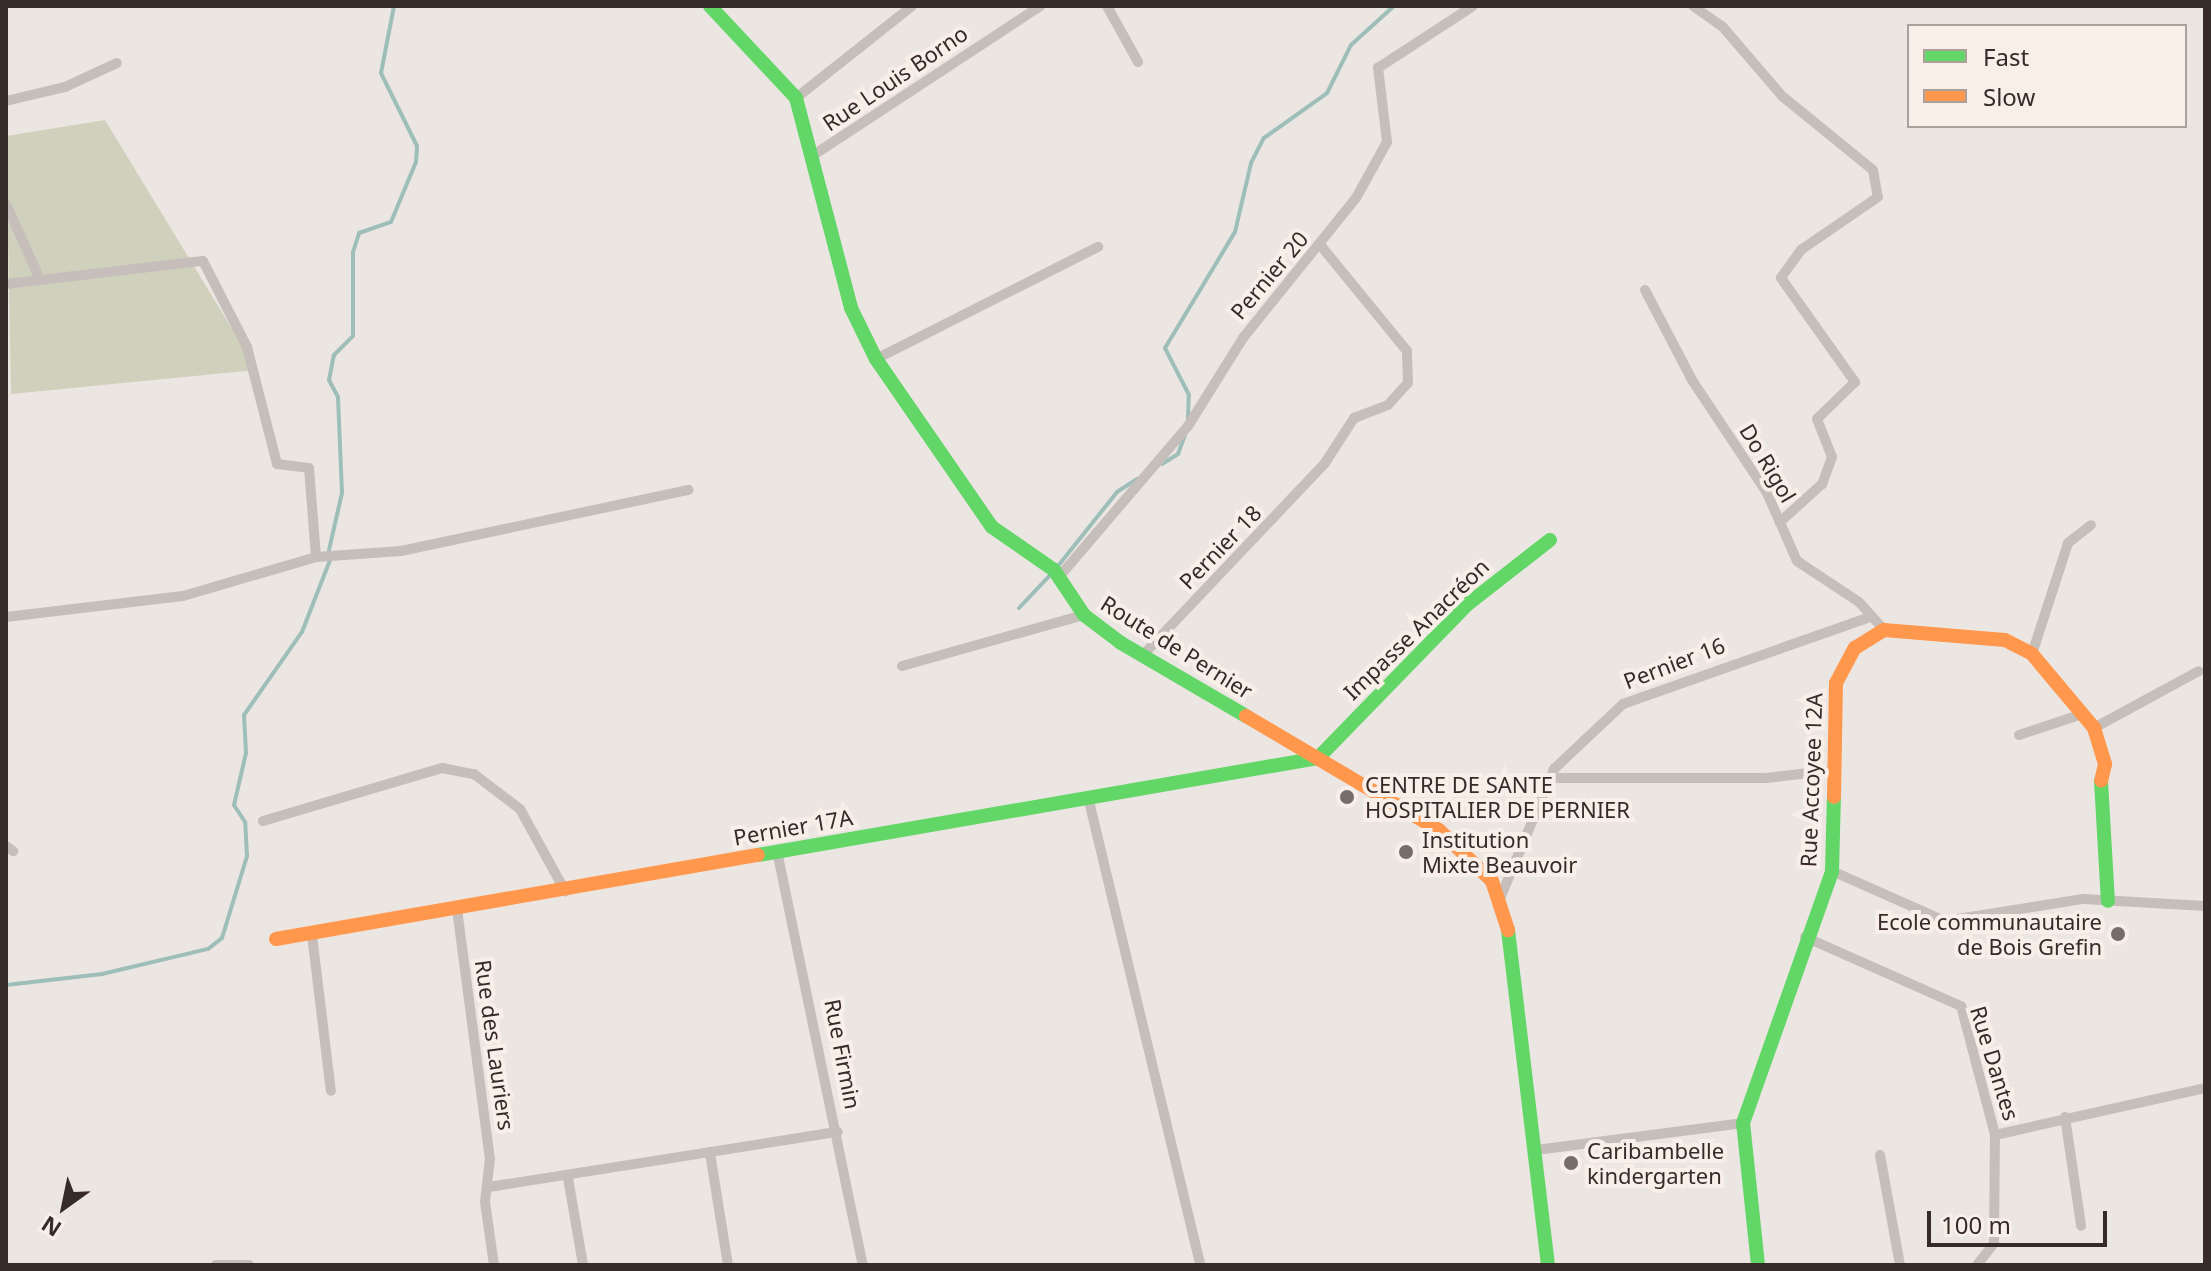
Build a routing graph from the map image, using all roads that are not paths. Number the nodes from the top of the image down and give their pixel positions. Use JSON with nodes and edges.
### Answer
{"nodes":[{"id":1,"x":710,"y":6,"type":"edge"},
{"id":2,"x":912,"y":6,"type":"edge"},
{"id":3,"x":1040,"y":6,"type":"edge"},
{"id":4,"x":1107,"y":6,"type":"edge"},
{"id":5,"x":1473,"y":6,"type":"edge"},
{"id":6,"x":1693,"y":6,"type":"edge"},
{"id":7,"x":1138,"y":62,"type":"dead end"},
{"id":8,"x":117,"y":63,"type":"dead end"},
{"id":9,"x":796,"y":98,"type":"junction"},
{"id":10,"x":6,"y":101,"type":"edge"},
{"id":11,"x":812,"y":156,"type":"junction"},
{"id":12,"x":6,"y":204,"type":"edge"},
{"id":13,"x":1321,"y":246,"type":"junction"},
{"id":14,"x":1098,"y":247,"type":"dead end"},
{"id":15,"x":38,"y":275,"type":"junction"},
{"id":16,"x":6,"y":284,"type":"edge"},
{"id":17,"x":1645,"y":290,"type":"dead end"},
{"id":18,"x":876,"y":359,"type":"junction"},
{"id":19,"x":689,"y":490,"type":"dead end"},
{"id":20,"x":1780,"y":522,"type":"junction"},
{"id":21,"x":2091,"y":525,"type":"dead end"},
{"id":22,"x":1550,"y":540,"type":"dead end"},
{"id":23,"x":316,"y":557,"type":"junction"},
{"id":24,"x":1059,"y":577,"type":"junction"},
{"id":25,"x":1084,"y":615,"type":"junction"},
{"id":26,"x":6,"y":617,"type":"edge"},
{"id":27,"x":1870,"y":617,"type":"junction"},
{"id":28,"x":1884,"y":630,"type":"junction"},
{"id":29,"x":2032,"y":654,"type":"junction"},
{"id":30,"x":1142,"y":656,"type":"junction"},
{"id":31,"x":902,"y":666,"type":"dead end"},
{"id":32,"x":2199,"y":671,"type":"dead end"},
{"id":33,"x":2082,"y":714,"type":"junction"},
{"id":34,"x":2094,"y":728,"type":"junction"},
{"id":35,"x":2019,"y":735,"type":"dead end"},
{"id":36,"x":1318,"y":758,"type":"junction"},
{"id":37,"x":1835,"y":770,"type":"junction"},
{"id":38,"x":1550,"y":778,"type":"junction"},
{"id":39,"x":1088,"y":797,"type":"junction"},
{"id":40,"x":263,"y":821,"type":"dead end"},
{"id":41,"x":777,"y":851,"type":"junction"},
{"id":42,"x":1832,"y":871,"type":"junction"},
{"id":43,"x":565,"y":891,"type":"junction"},
{"id":44,"x":1501,"y":896,"type":"junction"},
{"id":45,"x":2108,"y":901,"type":"junction"},
{"id":46,"x":2205,"y":906,"type":"edge"},
{"id":47,"x":457,"y":909,"type":"junction"},
{"id":48,"x":312,"y":935,"type":"junction"},
{"id":49,"x":1803,"y":936,"type":"junction"},
{"id":50,"x":276,"y":939,"type":"dead end"},
{"id":51,"x":2205,"y":1088,"type":"edge"},
{"id":52,"x":331,"y":1091,"type":"dead end"},
{"id":53,"x":2065,"y":1117,"type":"junction"},
{"id":54,"x":1743,"y":1123,"type":"junction"},
{"id":55,"x":838,"y":1132,"type":"junction"},
{"id":56,"x":1995,"y":1135,"type":"junction"},
{"id":57,"x":1536,"y":1150,"type":"junction"},
{"id":58,"x":710,"y":1153,"type":"junction"},
{"id":59,"x":1880,"y":1155,"type":"dead end"},
{"id":60,"x":568,"y":1178,"type":"junction"},
{"id":61,"x":489,"y":1187,"type":"junction"},
{"id":62,"x":2081,"y":1226,"type":"dead end"},
{"id":63,"x":216,"y":1265,"type":"edge"},
{"id":64,"x":249,"y":1265,"type":"edge"},
{"id":65,"x":494,"y":1265,"type":"edge"},
{"id":66,"x":583,"y":1265,"type":"edge"},
{"id":67,"x":728,"y":1265,"type":"edge"},
{"id":68,"x":863,"y":1265,"type":"edge"},
{"id":69,"x":1200,"y":1265,"type":"edge"},
{"id":70,"x":1548,"y":1265,"type":"edge"},
{"id":71,"x":1758,"y":1265,"type":"edge"},
{"id":72,"x":1900,"y":1265,"type":"edge"},
{"id":73,"x":1977,"y":1265,"type":"edge"}],
"edges":[{"from":1,"to":9,"type":"street","name":"Route de Pernier"},
{"from":2,"to":9,"type":"street"},
{"from":3,"to":11,"type":"street","name":"Rue Louis Borno"},
{"from":4,"to":7,"type":"street"},
{"from":5,"to":13,"type":"street","name":"Pernier 20"},
{"from":6,"to":20,"type":"street"},
{"from":8,"to":10,"type":"street"},
{"from":9,"to":11,"type":"street","name":"Route de Pernier"},
{"from":11,"to":18,"type":"street","name":"Route de Pernier"},
{"from":12,"to":15,"type":"street"},
{"from":13,"to":24,"type":"street","name":"Pernier 20"},
{"from":13,"to":30,"type":"street","name":"Pernier 18"},
{"from":14,"to":18,"type":"street"},
{"from":15,"to":16,"type":"street"},
{"from":15,"to":23,"type":"street"},
{"from":17,"to":20,"type":"street","name":"Do Rigol"},
{"from":18,"to":24,"type":"street","name":"Route de Pernier"},
{"from":19,"to":23,"type":"street"},
{"from":20,"to":27,"type":"street","name":"Do Rigol"},
{"from":21,"to":29,"type":"street"},
{"from":22,"to":36,"type":"street","name":"Impasse Anacréon"},
{"from":23,"to":26,"type":"street"},
{"from":24,"to":25,"type":"street","name":"Route de Pernier"},
{"from":25,"to":30,"type":"street","name":"Route de Pernier"},
{"from":25,"to":31,"type":"street"},
{"from":27,"to":28,"type":"street","name":"Do Rigol"},
{"from":27,"to":38,"type":"street","name":"Pernier 16"},
{"from":28,"to":29,"type":"street"},
{"from":28,"to":37,"type":"street","name":"Rue Accoyee 12A"},
{"from":29,"to":33,"type":"street"},
{"from":30,"to":36,"type":"street","name":"Route de Pernier"},
{"from":32,"to":34,"type":"street"},
{"from":33,"to":34,"type":"street"},
{"from":33,"to":35,"type":"street"},
{"from":34,"to":45,"type":"street"},
{"from":36,"to":39,"type":"street","name":"Pernier 17A"},
{"from":36,"to":44,"type":"street","name":"Route de Pernier"},
{"from":37,"to":38,"type":"street"},
{"from":37,"to":42,"type":"street","name":"Rue Accoyee 12A"},
{"from":38,"to":44,"type":"street","name":"Pernier 16"},
{"from":39,"to":41,"type":"street","name":"Pernier 17A"},
{"from":39,"to":69,"type":"street"},
{"from":40,"to":43,"type":"street"},
{"from":41,"to":43,"type":"street","name":"Pernier 17A"},
{"from":41,"to":55,"type":"street","name":"Rue Firmin"},
{"from":42,"to":45,"type":"street"},
{"from":42,"to":49,"type":"street","name":"Rue Accoyee 12A"},
{"from":43,"to":47,"type":"street","name":"Pernier 17A"},
{"from":44,"to":57,"type":"street"},
{"from":45,"to":46,"type":"street"},
{"from":47,"to":48,"type":"street","name":"Pernier 17A"},
{"from":47,"to":61,"type":"street","name":"Rue des Lauriers"},
{"from":48,"to":50,"type":"street","name":"Pernier 17A"},
{"from":48,"to":52,"type":"street"},
{"from":49,"to":54,"type":"street","name":"Rue Accoyee 12A"},
{"from":49,"to":56,"type":"street","name":"Rue Dantes"},
{"from":51,"to":53,"type":"street","name":"Rue Dantes"},
{"from":53,"to":56,"type":"street","name":"Rue Dantes"},
{"from":53,"to":62,"type":"street"},
{"from":54,"to":57,"type":"street"},
{"from":54,"to":71,"type":"street","name":"Rue Accoyee 12A"},
{"from":55,"to":58,"type":"street"},
{"from":55,"to":68,"type":"street","name":"Rue Firmin"},
{"from":56,"to":73,"type":"street"},
{"from":57,"to":70,"type":"street"},
{"from":58,"to":60,"type":"street"},
{"from":58,"to":67,"type":"street"},
{"from":59,"to":72,"type":"street"},
{"from":60,"to":61,"type":"street"},
{"from":60,"to":66,"type":"street"},
{"from":61,"to":65,"type":"street","name":"Rue des Lauriers"},
{"from":63,"to":64,"type":"street"}]}
